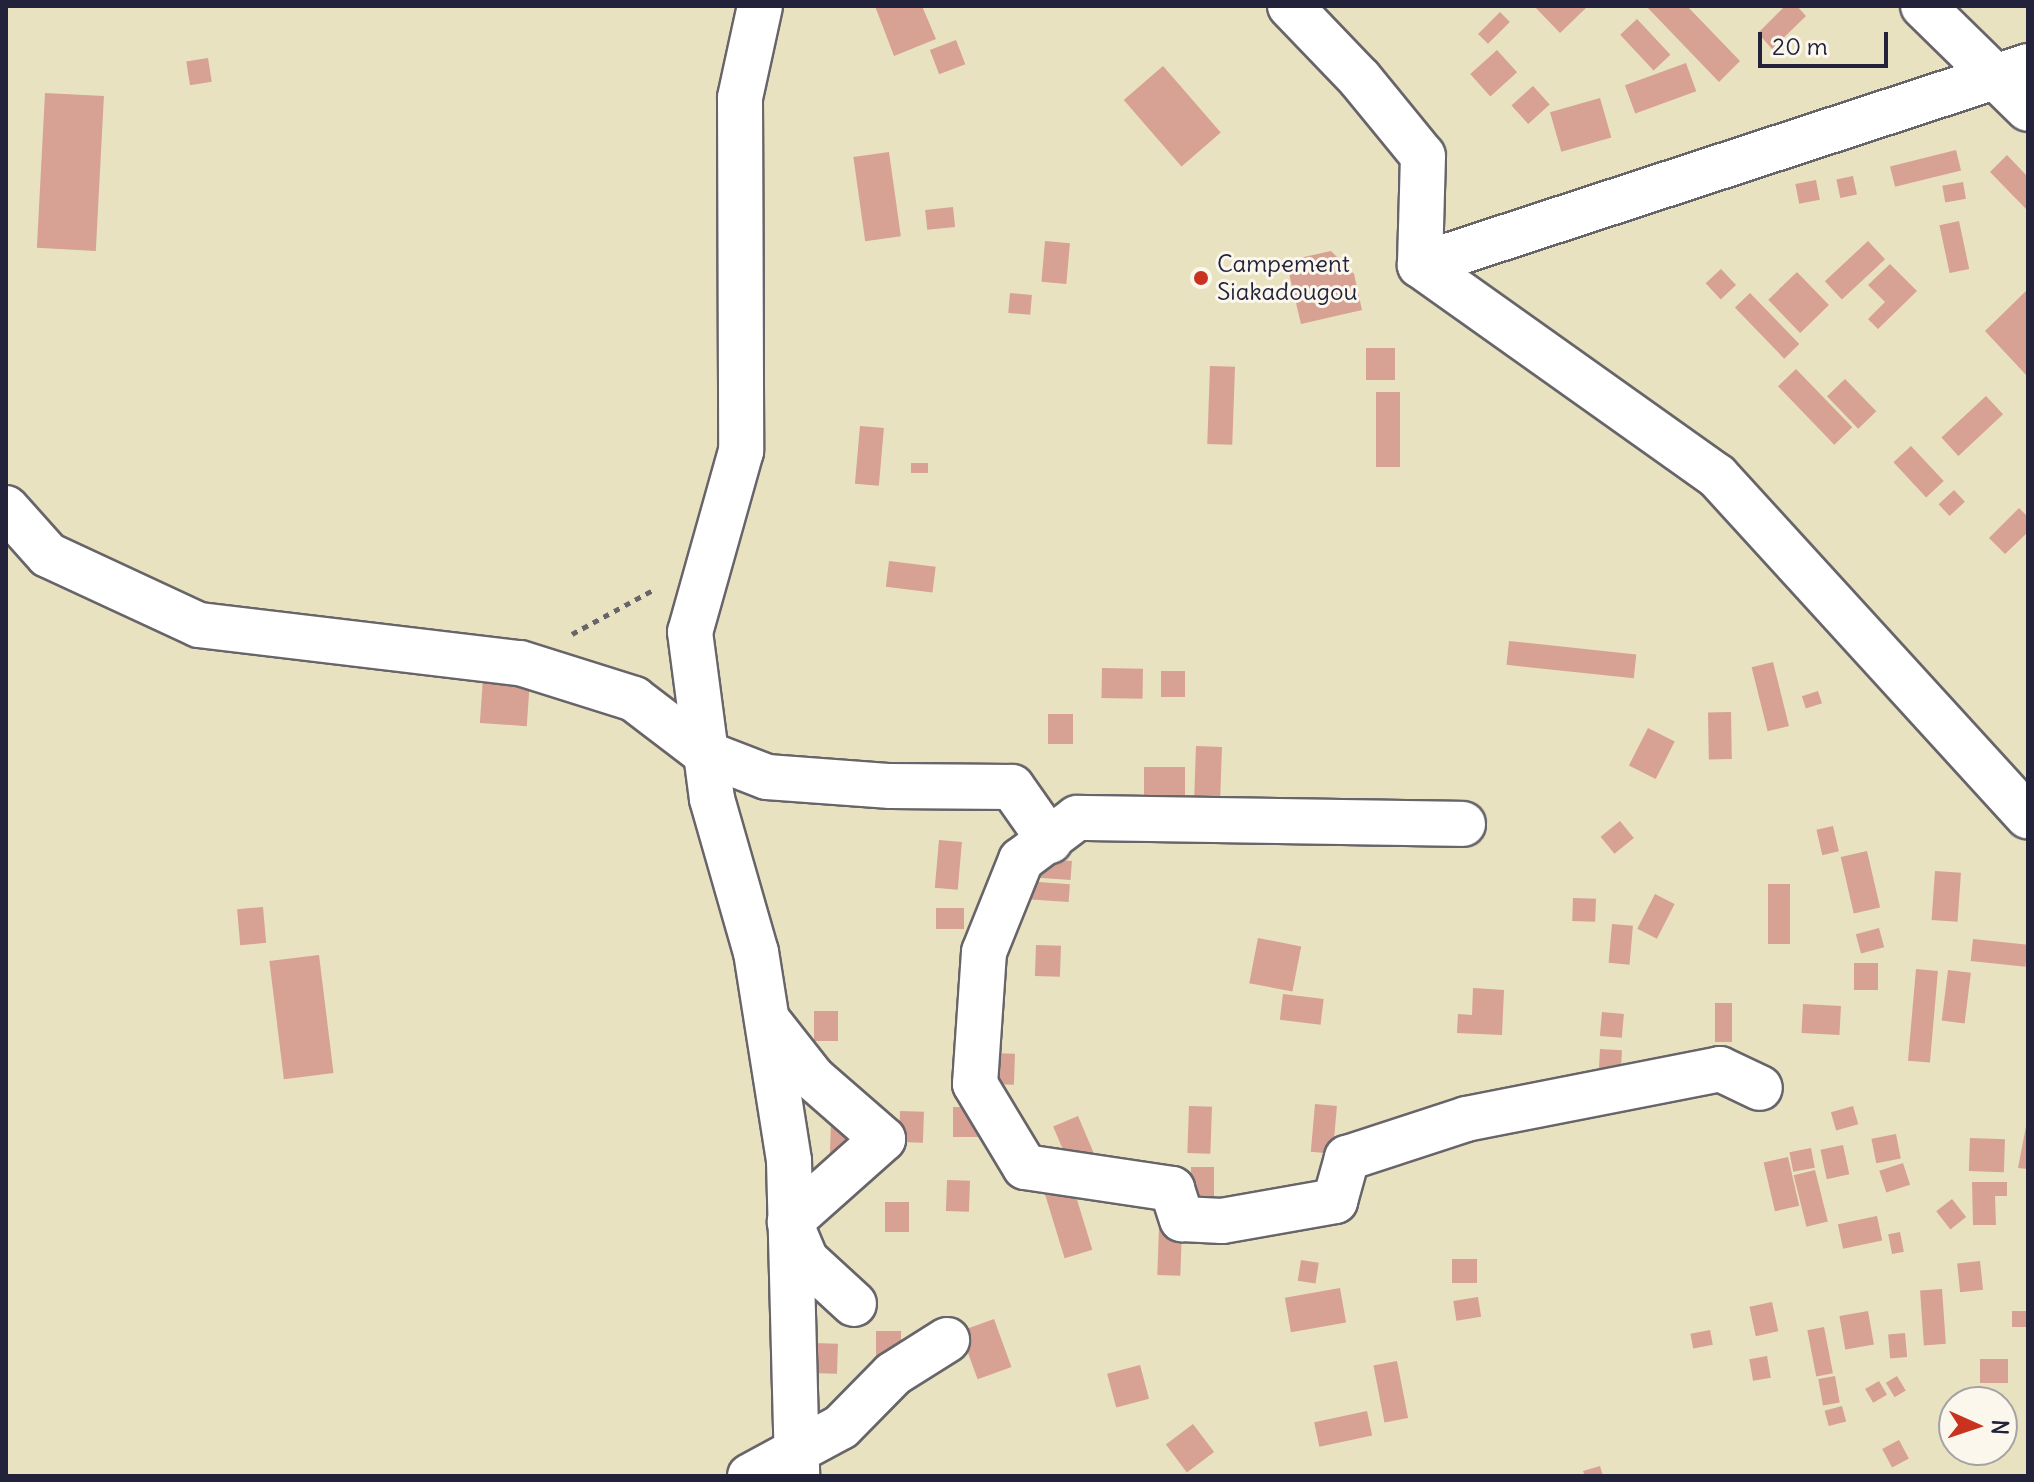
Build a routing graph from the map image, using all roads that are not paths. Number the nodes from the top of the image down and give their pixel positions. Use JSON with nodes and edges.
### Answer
{"nodes":[{"id":1,"x":760,"y":6,"type":"edge"},
{"id":2,"x":1290,"y":6,"type":"edge"},
{"id":3,"x":1923,"y":6,"type":"edge"},
{"id":4,"x":2011,"y":71,"type":"edge"},
{"id":5,"x":2028,"y":109,"type":"edge"},
{"id":6,"x":1420,"y":265,"type":"junction"},
{"id":7,"x":6,"y":508,"type":"edge"},
{"id":8,"x":705,"y":753,"type":"junction"},
{"id":9,"x":2028,"y":816,"type":"edge"},
{"id":10,"x":1463,"y":824,"type":"dead end"},
{"id":11,"x":1050,"y":841,"type":"junction"},
{"id":12,"x":767,"y":1019,"type":"junction"},
{"id":13,"x":1760,"y":1088,"type":"dead end"},
{"id":14,"x":790,"y":1222,"type":"junction"},
{"id":15,"x":854,"y":1304,"type":"dead end"},
{"id":16,"x":947,"y":1340,"type":"dead end"},
{"id":17,"x":797,"y":1464,"type":"edge"},
{"id":18,"x":750,"y":1476,"type":"edge"}],
"edges":[{"from":1,"to":8,"type":"street"},
{"from":2,"to":6,"type":"street"},
{"from":3,"to":4,"type":"street"},
{"from":4,"to":5,"type":"street"},
{"from":4,"to":6,"type":"street"},
{"from":6,"to":9,"type":"street"},
{"from":7,"to":8,"type":"street"},
{"from":8,"to":11,"type":"street"},
{"from":8,"to":12,"type":"street"},
{"from":10,"to":11,"type":"street"},
{"from":11,"to":13,"type":"street"},
{"from":12,"to":14,"type":"street"},
{"from":12,"to":14,"type":"street"},
{"from":14,"to":15,"type":"street"},
{"from":14,"to":17,"type":"street"},
{"from":16,"to":17,"type":"street"},
{"from":17,"to":18,"type":"street"}]}
